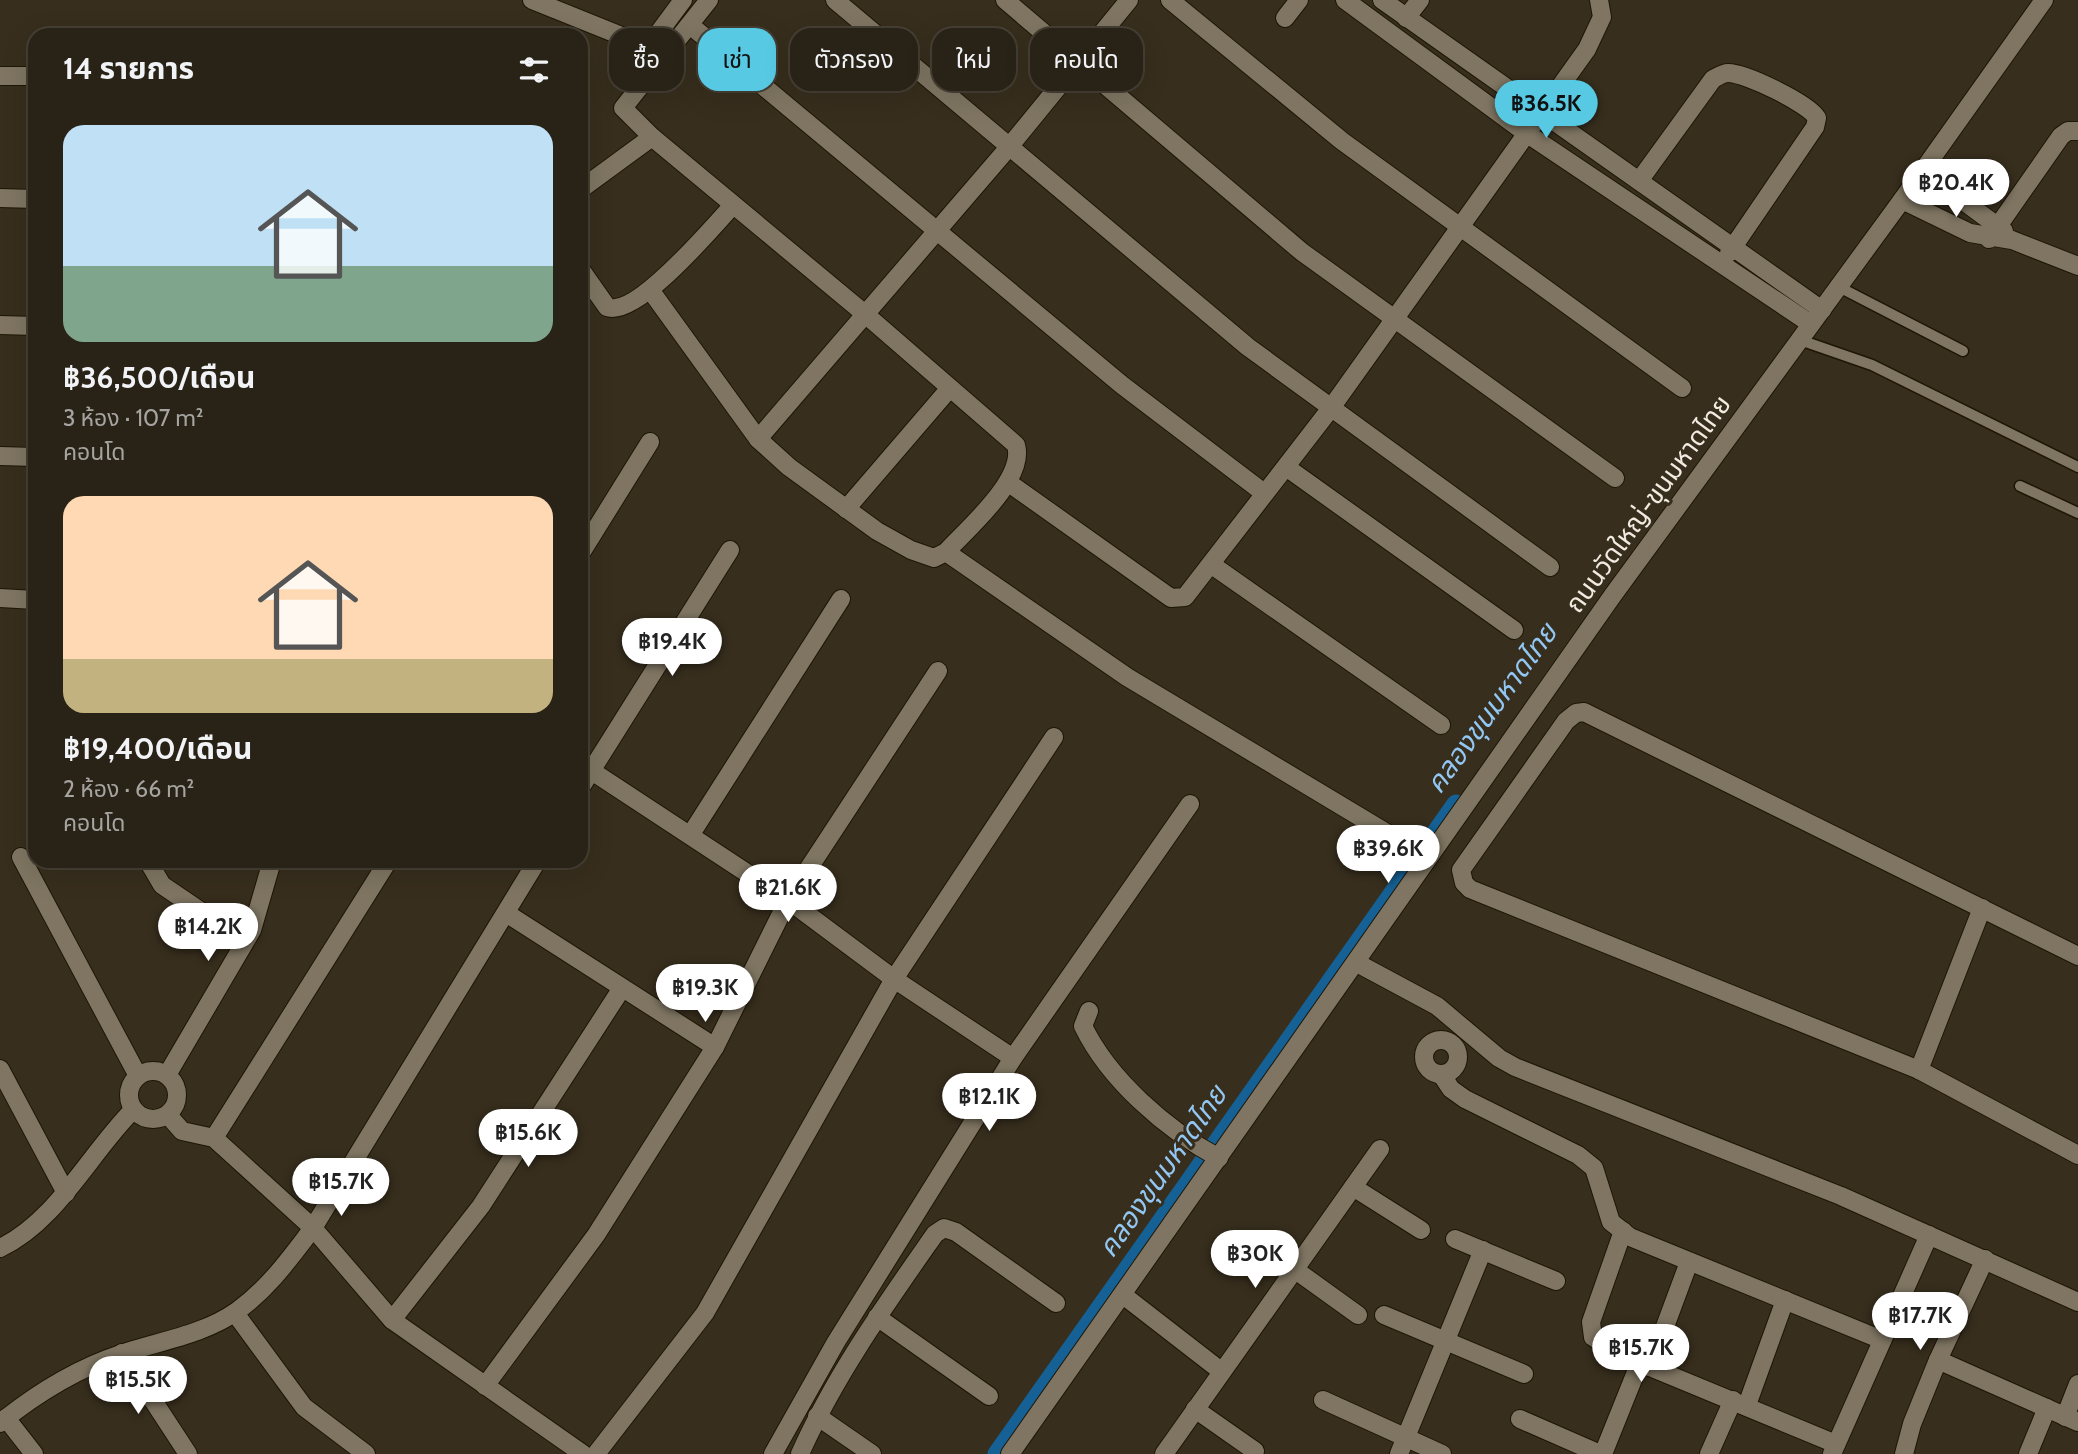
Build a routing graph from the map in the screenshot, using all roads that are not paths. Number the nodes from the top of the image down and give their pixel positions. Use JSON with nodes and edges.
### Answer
{"nodes":[{"id":1,"x":533,"y":0,"type":"edge"},
{"id":2,"x":683,"y":0,"type":"edge"},
{"id":3,"x":709,"y":0,"type":"edge"},
{"id":4,"x":835,"y":0,"type":"edge"},
{"id":5,"x":1005,"y":0,"type":"edge"},
{"id":6,"x":1129,"y":0,"type":"edge"},
{"id":7,"x":1170,"y":0,"type":"edge"},
{"id":8,"x":1299,"y":0,"type":"edge"},
{"id":9,"x":1345,"y":0,"type":"edge"},
{"id":10,"x":1382,"y":0,"type":"edge"},
{"id":11,"x":1420,"y":0,"type":"edge"},
{"id":12,"x":1599,"y":0,"type":"edge"},
{"id":13,"x":2041,"y":1,"type":"edge"},
{"id":14,"x":1285,"y":18,"type":"dead end"},
{"id":15,"x":1406,"y":18,"type":"junction"},
{"id":16,"x":690,"y":25,"type":"junction"},
{"id":17,"x":1037,"y":28,"type":"edge"},
{"id":18,"x":1106,"y":28,"type":"edge"},
{"id":19,"x":0,"y":76,"type":"edge"},
{"id":20,"x":28,"y":76,"type":"edge"},
{"id":21,"x":1055,"y":91,"type":"edge"},
{"id":22,"x":1111,"y":91,"type":"edge"},
{"id":23,"x":1541,"y":113,"type":"junction"},
{"id":24,"x":2078,"y":131,"type":"edge"},
{"id":25,"x":1526,"y":133,"type":"junction"},
{"id":26,"x":652,"y":137,"type":"junction"},
{"id":27,"x":1009,"y":147,"type":"junction"},
{"id":28,"x":1923,"y":171,"type":"junction"},
{"id":29,"x":1639,"y":181,"type":"junction"},
{"id":30,"x":588,"y":184,"type":"edge"},
{"id":31,"x":0,"y":198,"type":"edge"},
{"id":32,"x":28,"y":199,"type":"edge"},
{"id":33,"x":1902,"y":200,"type":"junction"},
{"id":34,"x":733,"y":205,"type":"junction"},
{"id":35,"x":1460,"y":226,"type":"junction"},
{"id":36,"x":937,"y":230,"type":"junction"},
{"id":37,"x":1993,"y":231,"type":"junction"},
{"id":38,"x":1734,"y":246,"type":"junction"},
{"id":39,"x":1722,"y":264,"type":"junction"},
{"id":40,"x":2078,"y":266,"type":"edge"},
{"id":41,"x":588,"y":279,"type":"edge"},
{"id":42,"x":1839,"y":287,"type":"junction"},
{"id":43,"x":651,"y":291,"type":"junction"},
{"id":44,"x":1784,"y":294,"type":"junction"},
{"id":45,"x":865,"y":314,"type":"junction"},
{"id":46,"x":1812,"y":314,"type":"junction"},
{"id":47,"x":1395,"y":318,"type":"junction"},
{"id":48,"x":0,"y":325,"type":"edge"},
{"id":49,"x":28,"y":326,"type":"edge"},
{"id":50,"x":1800,"y":340,"type":"junction"},
{"id":51,"x":1963,"y":351,"type":"dead end"},
{"id":52,"x":950,"y":388,"type":"junction"},
{"id":53,"x":1682,"y":388,"type":"dead end"},
{"id":54,"x":1331,"y":408,"type":"junction"},
{"id":55,"x":758,"y":439,"type":"junction"},
{"id":56,"x":650,"y":442,"type":"dead end"},
{"id":57,"x":0,"y":456,"type":"edge"},
{"id":58,"x":28,"y":457,"type":"edge"},
{"id":59,"x":1286,"y":467,"type":"junction"},
{"id":60,"x":2078,"y":467,"type":"edge"},
{"id":61,"x":1615,"y":478,"type":"dead end"},
{"id":62,"x":1009,"y":483,"type":"junction"},
{"id":63,"x":2020,"y":486,"type":"dead end"},
{"id":64,"x":1264,"y":493,"type":"junction"},
{"id":65,"x":846,"y":509,"type":"junction"},
{"id":66,"x":2078,"y":513,"type":"edge"},
{"id":67,"x":588,"y":542,"type":"edge"},
{"id":68,"x":730,"y":550,"type":"dead end"},
{"id":69,"x":946,"y":552,"type":"junction"},
{"id":70,"x":1212,"y":565,"type":"junction"},
{"id":71,"x":1550,"y":567,"type":"dead end"},
{"id":72,"x":0,"y":598,"type":"edge"},
{"id":73,"x":841,"y":599,"type":"dead end"},
{"id":74,"x":28,"y":600,"type":"edge"},
{"id":75,"x":1514,"y":630,"type":"dead end"},
{"id":76,"x":938,"y":671,"type":"dead end"},
{"id":77,"x":1441,"y":725,"type":"dead end"},
{"id":78,"x":1054,"y":737,"type":"dead end"},
{"id":79,"x":588,"y":764,"type":"edge"},
{"id":80,"x":588,"y":768,"type":"edge"},
{"id":81,"x":1189,"y":804,"type":"dead end"},
{"id":82,"x":691,"y":834,"type":"junction"},
{"id":83,"x":1390,"y":835,"type":"dead end"},
{"id":84,"x":21,"y":857,"type":"dead end"},
{"id":85,"x":152,"y":868,"type":"edge"},
{"id":86,"x":270,"y":868,"type":"edge"},
{"id":87,"x":384,"y":868,"type":"edge"},
{"id":88,"x":533,"y":868,"type":"edge"},
{"id":89,"x":788,"y":900,"type":"junction"},
{"id":90,"x":1982,"y":908,"type":"junction"},
{"id":91,"x":506,"y":912,"type":"junction"},
{"id":92,"x":243,"y":940,"type":"junction"},
{"id":93,"x":2078,"y":956,"type":"edge"},
{"id":94,"x":1357,"y":963,"type":"junction"},
{"id":95,"x":894,"y":979,"type":"junction"},
{"id":96,"x":622,"y":988,"type":"junction"},
{"id":97,"x":1089,"y":1011,"type":"dead end"},
{"id":98,"x":1455,"y":1017,"type":"junction"},
{"id":99,"x":1446,"y":1041,"type":"junction"},
{"id":100,"x":715,"y":1047,"type":"junction"},
{"id":101,"x":1013,"y":1058,"type":"junction"},
{"id":102,"x":0,"y":1069,"type":"edge"},
{"id":103,"x":1919,"y":1070,"type":"junction"},
{"id":104,"x":167,"y":1074,"type":"junction"},
{"id":105,"x":1441,"y":1074,"type":"junction"},
{"id":106,"x":138,"y":1076,"type":"junction"},
{"id":107,"x":133,"y":1110,"type":"junction"},
{"id":108,"x":168,"y":1115,"type":"junction"},
{"id":109,"x":214,"y":1138,"type":"junction"},
{"id":110,"x":1380,"y":1149,"type":"dead end"},
{"id":111,"x":2078,"y":1155,"type":"edge"},
{"id":112,"x":1214,"y":1156,"type":"junction"},
{"id":113,"x":1353,"y":1187,"type":"junction"},
{"id":114,"x":66,"y":1193,"type":"junction"},
{"id":115,"x":313,"y":1228,"type":"junction"},
{"id":116,"x":1421,"y":1230,"type":"dead end"},
{"id":117,"x":1623,"y":1231,"type":"junction"},
{"id":118,"x":1929,"y":1235,"type":"junction"},
{"id":119,"x":1455,"y":1239,"type":"dead end"},
{"id":120,"x":0,"y":1248,"type":"edge"},
{"id":121,"x":1483,"y":1250,"type":"junction"},
{"id":122,"x":1985,"y":1259,"type":"junction"},
{"id":123,"x":1689,"y":1262,"type":"junction"},
{"id":124,"x":1294,"y":1269,"type":"junction"},
{"id":125,"x":1556,"y":1281,"type":"dead end"},
{"id":126,"x":1123,"y":1295,"type":"junction"},
{"id":127,"x":1785,"y":1300,"type":"junction"},
{"id":128,"x":2078,"y":1301,"type":"edge"},
{"id":129,"x":1056,"y":1303,"type":"dead end"},
{"id":130,"x":235,"y":1312,"type":"junction"},
{"id":131,"x":1358,"y":1315,"type":"dead end"},
{"id":132,"x":1384,"y":1315,"type":"dead end"},
{"id":133,"x":877,"y":1317,"type":"junction"},
{"id":134,"x":393,"y":1320,"type":"junction"},
{"id":135,"x":1882,"y":1340,"type":"junction"},
{"id":136,"x":1446,"y":1341,"type":"junction"},
{"id":137,"x":122,"y":1353,"type":"junction"},
{"id":138,"x":1938,"y":1360,"type":"junction"},
{"id":139,"x":1645,"y":1365,"type":"junction"},
{"id":140,"x":1221,"y":1371,"type":"junction"},
{"id":141,"x":1524,"y":1374,"type":"dead end"},
{"id":142,"x":2078,"y":1384,"type":"edge"},
{"id":143,"x":485,"y":1387,"type":"junction"},
{"id":144,"x":989,"y":1396,"type":"dead end"},
{"id":145,"x":1323,"y":1400,"type":"dead end"},
{"id":146,"x":1740,"y":1402,"type":"junction"},
{"id":147,"x":2047,"y":1408,"type":"junction"},
{"id":148,"x":1195,"y":1409,"type":"junction"},
{"id":149,"x":817,"y":1416,"type":"junction"},
{"id":150,"x":1520,"y":1419,"type":"dead end"},
{"id":151,"x":2072,"y":1419,"type":"edge"},
{"id":152,"x":3,"y":1420,"type":"edge"},
{"id":153,"x":1403,"y":1446,"type":"edge"},
{"id":154,"x":1834,"y":1449,"type":"edge"},
{"id":155,"x":1255,"y":1451,"type":"dead end"},
{"id":156,"x":34,"y":1454,"type":"edge"},
{"id":157,"x":188,"y":1454,"type":"edge"},
{"id":158,"x":366,"y":1454,"type":"edge"},
{"id":159,"x":583,"y":1454,"type":"edge"},
{"id":160,"x":596,"y":1454,"type":"edge"},
{"id":161,"x":773,"y":1454,"type":"edge"},
{"id":162,"x":800,"y":1454,"type":"edge"},
{"id":163,"x":872,"y":1454,"type":"edge"},
{"id":164,"x":1010,"y":1454,"type":"edge"},
{"id":165,"x":1164,"y":1454,"type":"edge"},
{"id":166,"x":1442,"y":1454,"type":"edge"},
{"id":167,"x":1602,"y":1454,"type":"edge"},
{"id":168,"x":1709,"y":1454,"type":"edge"},
{"id":169,"x":1905,"y":1454,"type":"edge"},
{"id":170,"x":2028,"y":1454,"type":"edge"}],
"edges":[{"from":1,"to":2,"type":"street"},
{"from":3,"to":16,"type":"street"},
{"from":4,"to":27,"type":"street"},
{"from":5,"to":17,"type":"street"},
{"from":6,"to":18,"type":"street"},
{"from":7,"to":35,"type":"street"},
{"from":8,"to":14,"type":"street"},
{"from":9,"to":25,"type":"street"},
{"from":10,"to":15,"type":"street"},
{"from":11,"to":15,"type":"street"},
{"from":12,"to":23,"type":"street"},
{"from":13,"to":28,"type":"street","name":"ถนนวัดใหญ่-ขุนมหาดไทย"},
{"from":15,"to":23,"type":"street"},
{"from":16,"to":26,"type":"street"},
{"from":16,"to":36,"type":"street"},
{"from":19,"to":20,"type":"street"},
{"from":21,"to":27,"type":"street"},
{"from":22,"to":47,"type":"street"},
{"from":23,"to":25,"type":"street"},
{"from":23,"to":29,"type":"street"},
{"from":24,"to":37,"type":"street"},
{"from":25,"to":35,"type":"street"},
{"from":25,"to":39,"type":"street"},
{"from":26,"to":30,"type":"street"},
{"from":26,"to":34,"type":"street"},
{"from":27,"to":36,"type":"street"},
{"from":27,"to":54,"type":"street"},
{"from":28,"to":33,"type":"street","name":"ถนนวัดใหญ่-ขุนมหาดไทย"},
{"from":28,"to":37,"type":"street"},
{"from":29,"to":38,"type":"street"},
{"from":29,"to":38,"type":"street"},
{"from":31,"to":32,"type":"street"},
{"from":33,"to":37,"type":"street"},
{"from":33,"to":42,"type":"street","name":"ถนนวัดใหญ่-ขุนมหาดไทย"},
{"from":34,"to":43,"type":"street"},
{"from":34,"to":45,"type":"street"},
{"from":35,"to":47,"type":"street"},
{"from":35,"to":53,"type":"street"},
{"from":36,"to":45,"type":"street"},
{"from":36,"to":64,"type":"street"},
{"from":37,"to":40,"type":"street"},
{"from":38,"to":39,"type":"street"},
{"from":38,"to":44,"type":"street"},
{"from":39,"to":44,"type":"street"},
{"from":41,"to":43,"type":"street"},
{"from":42,"to":46,"type":"street","name":"ถนนวัดใหญ่-ขุนมหาดไทย"},
{"from":42,"to":51,"type":"lane"},
{"from":43,"to":55,"type":"street"},
{"from":44,"to":46,"type":"street"},
{"from":45,"to":52,"type":"street"},
{"from":45,"to":55,"type":"street"},
{"from":46,"to":50,"type":"street","name":"ถนนวัดใหญ่-ขุนมหาดไทย"},
{"from":47,"to":54,"type":"street"},
{"from":47,"to":61,"type":"street"},
{"from":48,"to":49,"type":"street"},
{"from":50,"to":60,"type":"lane"},
{"from":50,"to":94,"type":"street","name":"ถนนวัดใหญ่-ขุนมหาดไทย"},
{"from":52,"to":62,"type":"street"},
{"from":52,"to":65,"type":"street"},
{"from":54,"to":59,"type":"street"},
{"from":54,"to":71,"type":"street"},
{"from":55,"to":65,"type":"street"},
{"from":56,"to":67,"type":"street"},
{"from":57,"to":58,"type":"street"},
{"from":59,"to":64,"type":"street"},
{"from":59,"to":75,"type":"street"},
{"from":62,"to":69,"type":"street"},
{"from":62,"to":70,"type":"street"},
{"from":63,"to":66,"type":"lane"},
{"from":64,"to":70,"type":"street"},
{"from":65,"to":69,"type":"street"},
{"from":68,"to":79,"type":"street"},
{"from":69,"to":83,"type":"street"},
{"from":70,"to":77,"type":"street"},
{"from":72,"to":74,"type":"street"},
{"from":73,"to":82,"type":"street"},
{"from":76,"to":89,"type":"street"},
{"from":78,"to":95,"type":"street"},
{"from":80,"to":82,"type":"street"},
{"from":81,"to":101,"type":"street"},
{"from":82,"to":89,"type":"street"},
{"from":84,"to":106,"type":"street"},
{"from":85,"to":92,"type":"street"},
{"from":86,"to":92,"type":"street"},
{"from":87,"to":109,"type":"street"},
{"from":88,"to":91,"type":"street"},
{"from":89,"to":95,"type":"street"},
{"from":89,"to":100,"type":"street"},
{"from":90,"to":93,"type":"street"},
{"from":90,"to":103,"type":"street"},
{"from":90,"to":103,"type":"street"},
{"from":91,"to":96,"type":"street"},
{"from":91,"to":115,"type":"street"},
{"from":92,"to":104,"type":"street"},
{"from":94,"to":98,"type":"street"},
{"from":94,"to":112,"type":"street","name":"ถนนวัดใหญ่-ขุนมหาดไทย"},
{"from":95,"to":101,"type":"street"},
{"from":95,"to":160,"type":"street"},
{"from":96,"to":100,"type":"street"},
{"from":96,"to":134,"type":"street"},
{"from":97,"to":112,"type":"street"},
{"from":98,"to":99,"type":"street"},
{"from":98,"to":118,"type":"street"},
{"from":99,"to":105,"type":"street"},
{"from":99,"to":105,"type":"street"},
{"from":100,"to":143,"type":"street"},
{"from":101,"to":161,"type":"street"},
{"from":102,"to":114,"type":"street"},
{"from":103,"to":111,"type":"street"},
{"from":104,"to":106,"type":"street"},
{"from":104,"to":108,"type":"street"},
{"from":105,"to":117,"type":"street"},
{"from":106,"to":107,"type":"street"},
{"from":107,"to":108,"type":"street"},
{"from":107,"to":114,"type":"street"},
{"from":108,"to":109,"type":"street"},
{"from":109,"to":115,"type":"street"},
{"from":110,"to":113,"type":"street"},
{"from":112,"to":126,"type":"street","name":"ถนนวัดใหญ่-ขุนมหาดไทย"},
{"from":113,"to":116,"type":"street"},
{"from":113,"to":124,"type":"street"},
{"from":114,"to":120,"type":"street"},
{"from":115,"to":130,"type":"street"},
{"from":115,"to":134,"type":"street"},
{"from":117,"to":123,"type":"street"},
{"from":117,"to":139,"type":"street"},
{"from":118,"to":122,"type":"street"},
{"from":118,"to":135,"type":"street"},
{"from":119,"to":121,"type":"street"},
{"from":121,"to":125,"type":"street"},
{"from":121,"to":136,"type":"street"},
{"from":122,"to":128,"type":"street"},
{"from":122,"to":138,"type":"street"},
{"from":123,"to":127,"type":"street"},
{"from":123,"to":139,"type":"street"},
{"from":124,"to":131,"type":"street"},
{"from":124,"to":140,"type":"street"},
{"from":126,"to":140,"type":"street"},
{"from":126,"to":164,"type":"street","name":"ถนนวัดใหญ่-ขุนมหาดไทย"},
{"from":127,"to":135,"type":"street"},
{"from":127,"to":146,"type":"street"},
{"from":129,"to":133,"type":"street"},
{"from":130,"to":137,"type":"street"},
{"from":130,"to":158,"type":"street"},
{"from":132,"to":136,"type":"street"},
{"from":133,"to":144,"type":"street"},
{"from":133,"to":149,"type":"street"},
{"from":134,"to":143,"type":"street"},
{"from":135,"to":154,"type":"street"},
{"from":136,"to":141,"type":"street"},
{"from":136,"to":153,"type":"street"},
{"from":137,"to":152,"type":"street"},
{"from":137,"to":157,"type":"street"},
{"from":138,"to":147,"type":"street"},
{"from":138,"to":169,"type":"street"},
{"from":139,"to":146,"type":"street"},
{"from":139,"to":167,"type":"street"},
{"from":140,"to":148,"type":"street"},
{"from":142,"to":151,"type":"street"},
{"from":143,"to":159,"type":"street"},
{"from":145,"to":153,"type":"street"},
{"from":146,"to":154,"type":"street"},
{"from":146,"to":168,"type":"street"},
{"from":147,"to":151,"type":"street"},
{"from":147,"to":170,"type":"street"},
{"from":148,"to":155,"type":"street"},
{"from":148,"to":165,"type":"street"},
{"from":149,"to":162,"type":"street"},
{"from":149,"to":163,"type":"street"},
{"from":150,"to":167,"type":"street"},
{"from":152,"to":156,"type":"street"},
{"from":153,"to":166,"type":"street"}]}
